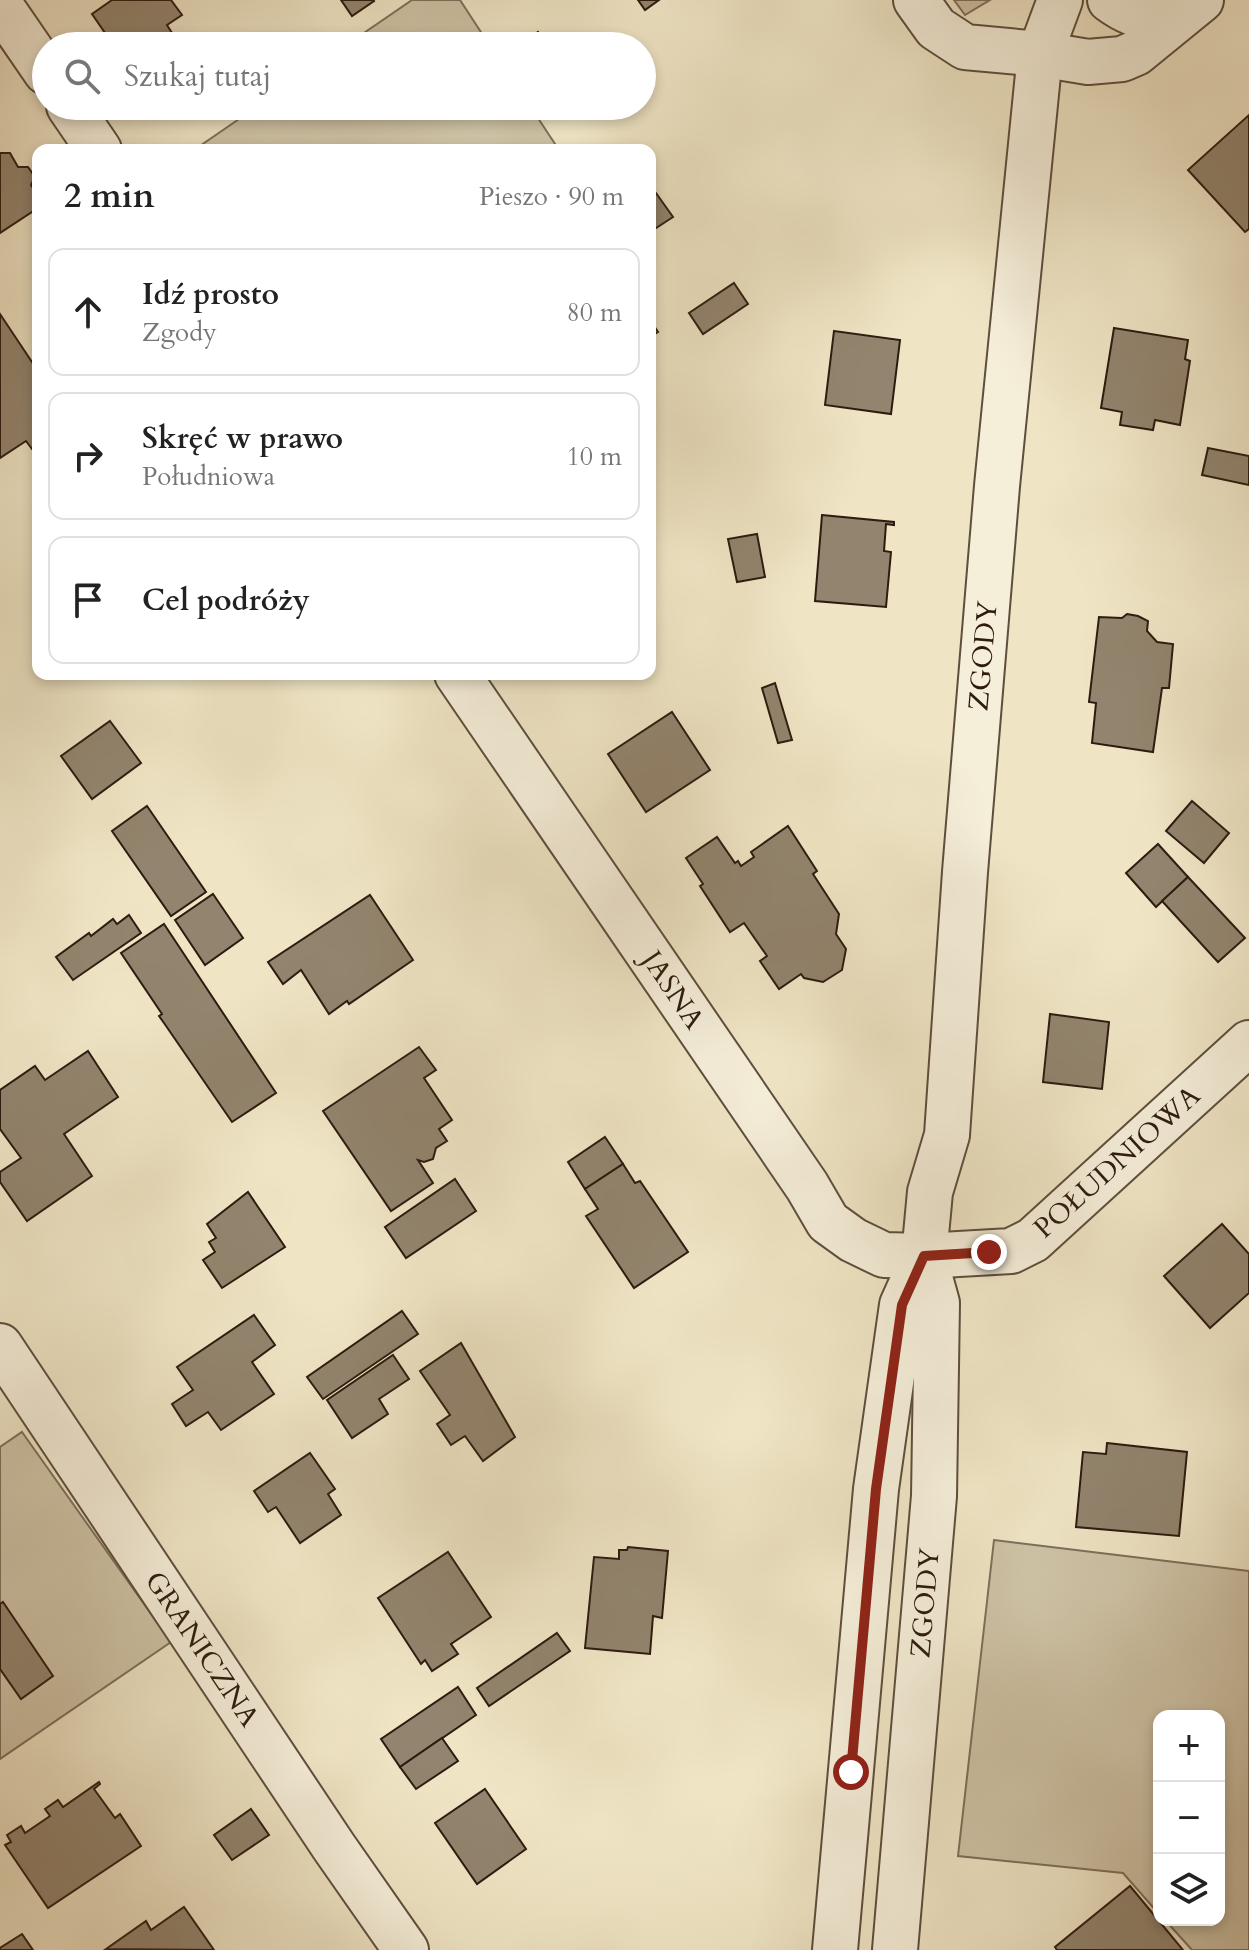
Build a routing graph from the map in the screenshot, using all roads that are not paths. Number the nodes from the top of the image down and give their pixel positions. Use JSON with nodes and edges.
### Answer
{"nodes":[{"id":1,"x":916,"y":0,"type":"edge"},
{"id":2,"x":1031,"y":0,"type":"edge"},
{"id":3,"x":1060,"y":0,"type":"edge"},
{"id":4,"x":1110,"y":0,"type":"edge"},
{"id":5,"x":1200,"y":0,"type":"edge"},
{"id":6,"x":0,"y":5,"type":"edge"},
{"id":7,"x":32,"y":52,"type":"edge"},
{"id":8,"x":1040,"y":54,"type":"junction"},
{"id":9,"x":79,"y":120,"type":"edge"},
{"id":10,"x":95,"y":144,"type":"edge"},
{"id":11,"x":461,"y":680,"type":"edge"},
{"id":12,"x":1249,"y":1043,"type":"edge"},
{"id":13,"x":924,"y":1256,"type":"junction"},
{"id":14,"x":0,"y":1346,"type":"edge"},
{"id":15,"x":406,"y":1950,"type":"edge"},
{"id":16,"x":835,"y":1950,"type":"edge"},
{"id":17,"x":895,"y":1950,"type":"edge"}],
"edges":[{"from":1,"to":8,"type":"street"},
{"from":2,"to":8,"type":"street"},
{"from":3,"to":8,"type":"street"},
{"from":4,"to":5,"type":"street"},
{"from":5,"to":8,"type":"street"},
{"from":6,"to":7,"type":"street"},
{"from":8,"to":13,"type":"street","name":"ZGODY"},
{"from":9,"to":10,"type":"street"},
{"from":11,"to":13,"type":"street","name":"JASNA"},
{"from":12,"to":13,"type":"street","name":"POŁUDNIOWA"},
{"from":13,"to":16,"type":"street","name":"ZGODY"},
{"from":13,"to":17,"type":"street","name":"ZGODY"},
{"from":14,"to":15,"type":"street","name":"GRANICZNA"}]}
